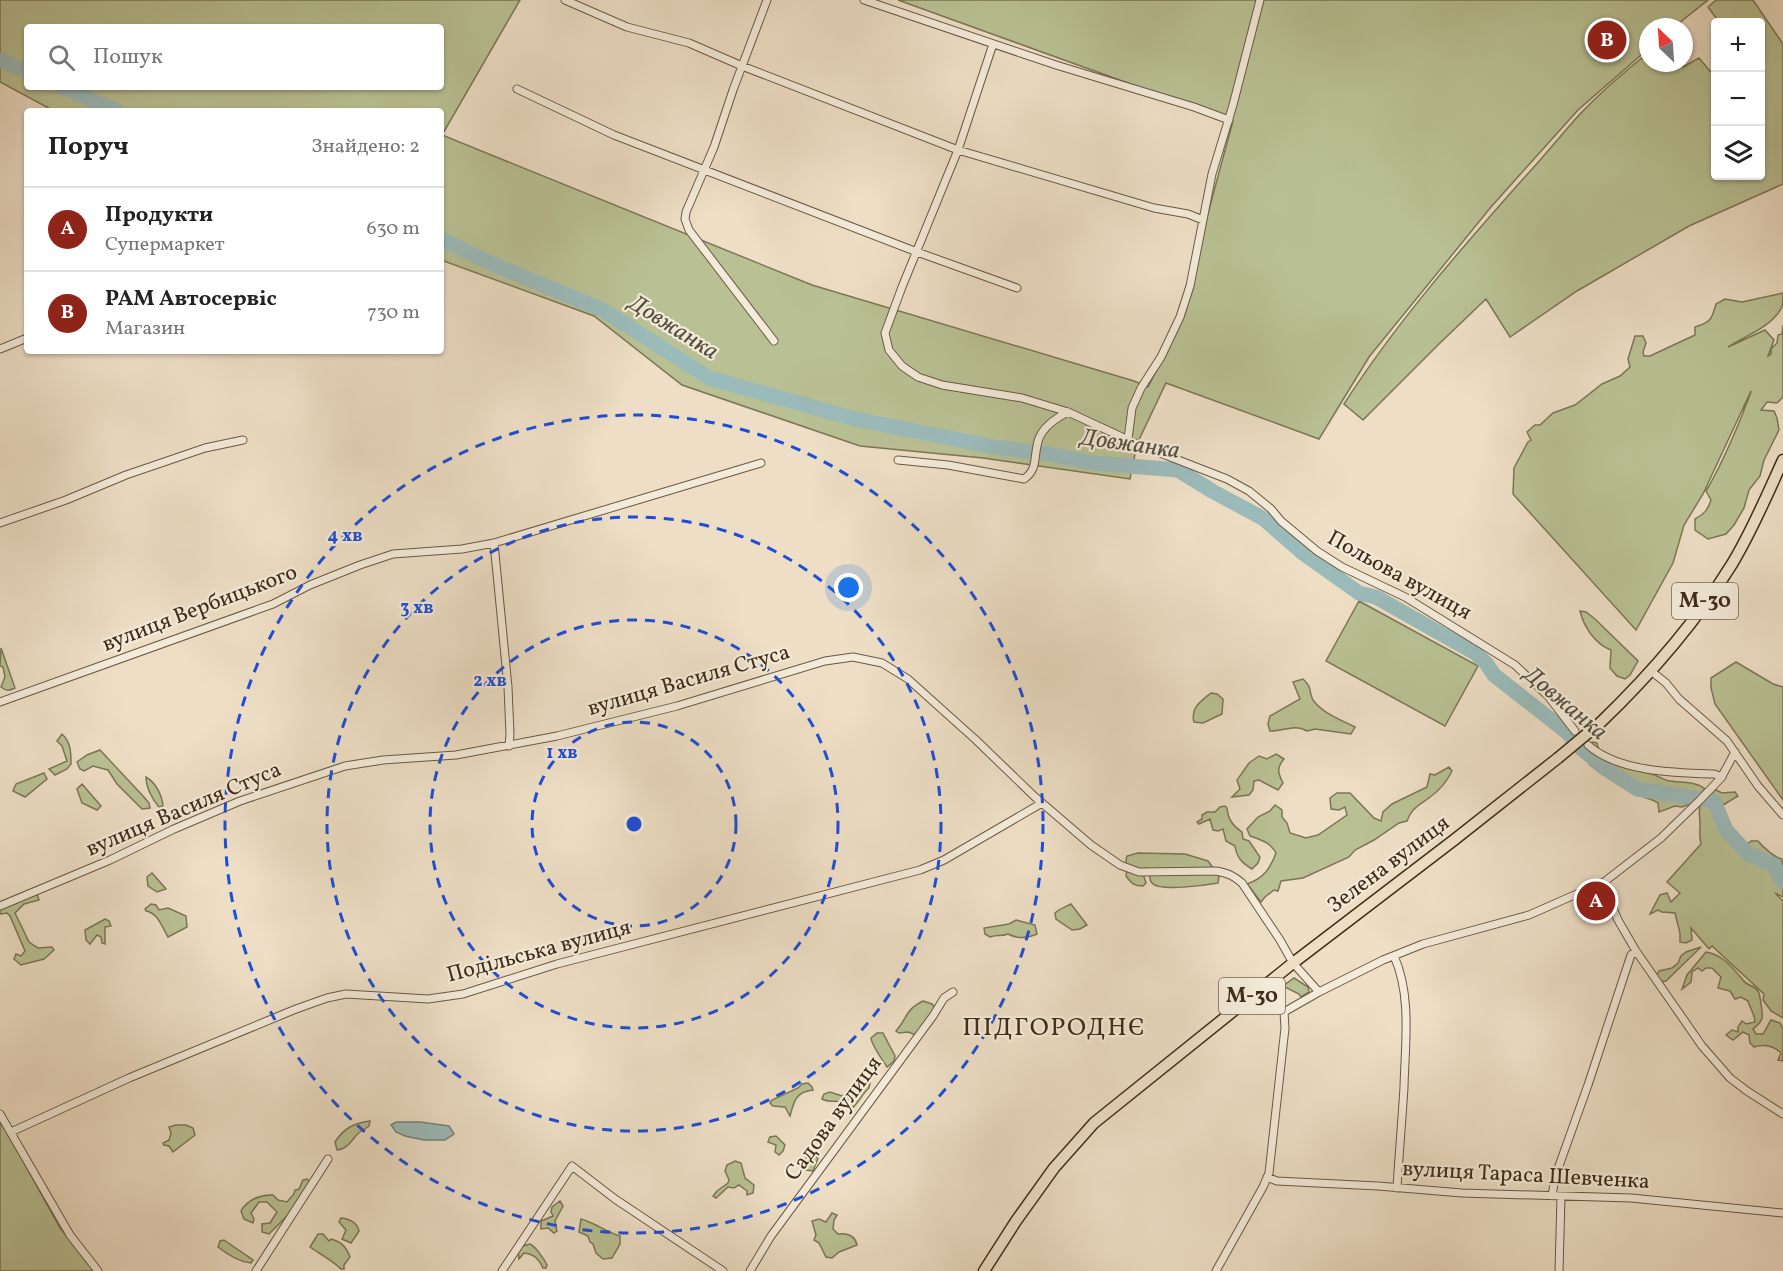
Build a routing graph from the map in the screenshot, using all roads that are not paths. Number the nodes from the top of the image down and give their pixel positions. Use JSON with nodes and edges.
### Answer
{"nodes":[{"id":1,"x":565,"y":0,"type":"edge"},
{"id":2,"x":767,"y":0,"type":"edge"},
{"id":3,"x":864,"y":0,"type":"edge"},
{"id":4,"x":1260,"y":0,"type":"edge"},
{"id":5,"x":993,"y":44,"type":"junction"},
{"id":6,"x":742,"y":66,"type":"junction"},
{"id":7,"x":517,"y":89,"type":"dead end"},
{"id":8,"x":1228,"y":120,"type":"junction"},
{"id":9,"x":958,"y":150,"type":"junction"},
{"id":10,"x":704,"y":169,"type":"junction"},
{"id":11,"x":1203,"y":220,"type":"junction"},
{"id":12,"x":917,"y":252,"type":"junction"},
{"id":13,"x":1017,"y":288,"type":"dead end"},
{"id":14,"x":24,"y":339,"type":"edge"},
{"id":15,"x":774,"y":340,"type":"dead end"},
{"id":16,"x":0,"y":349,"type":"edge"},
{"id":17,"x":1068,"y":412,"type":"junction"},
{"id":18,"x":1128,"y":439,"type":"junction"},
{"id":19,"x":243,"y":440,"type":"dead end"},
{"id":20,"x":898,"y":460,"type":"dead end"},
{"id":21,"x":1783,"y":460,"type":"edge"},
{"id":22,"x":761,"y":463,"type":"dead end"},
{"id":23,"x":0,"y":524,"type":"edge"},
{"id":24,"x":494,"y":543,"type":"junction"},
{"id":25,"x":1651,"y":671,"type":"junction"},
{"id":26,"x":0,"y":702,"type":"edge"},
{"id":27,"x":1575,"y":731,"type":"dead end"},
{"id":28,"x":1588,"y":745,"type":"dead end"},
{"id":29,"x":509,"y":746,"type":"junction"},
{"id":30,"x":1735,"y":752,"type":"junction"},
{"id":31,"x":1722,"y":777,"type":"junction"},
{"id":32,"x":1042,"y":802,"type":"junction"},
{"id":33,"x":1783,"y":815,"type":"edge"},
{"id":34,"x":1602,"y":883,"type":"junction"},
{"id":35,"x":0,"y":906,"type":"edge"},
{"id":36,"x":1636,"y":951,"type":"junction"},
{"id":37,"x":1394,"y":956,"type":"junction"},
{"id":38,"x":1293,"y":963,"type":"junction"},
{"id":39,"x":953,"y":992,"type":"dead end"},
{"id":40,"x":1318,"y":992,"type":"junction"},
{"id":41,"x":0,"y":1114,"type":"edge"},
{"id":42,"x":1783,"y":1114,"type":"edge"},
{"id":43,"x":11,"y":1132,"type":"junction"},
{"id":44,"x":328,"y":1158,"type":"dead end"},
{"id":45,"x":1267,"y":1177,"type":"junction"},
{"id":46,"x":1397,"y":1188,"type":"junction"},
{"id":47,"x":1552,"y":1196,"type":"junction"},
{"id":48,"x":1561,"y":1197,"type":"junction"},
{"id":49,"x":1783,"y":1213,"type":"edge"},
{"id":50,"x":98,"y":1271,"type":"edge"},
{"id":51,"x":256,"y":1271,"type":"edge"},
{"id":52,"x":502,"y":1271,"type":"edge"},
{"id":53,"x":723,"y":1271,"type":"edge"},
{"id":54,"x":750,"y":1271,"type":"edge"},
{"id":55,"x":984,"y":1271,"type":"edge"},
{"id":56,"x":1216,"y":1271,"type":"edge"},
{"id":57,"x":1558,"y":1271,"type":"edge"}],
"edges":[{"from":1,"to":6,"type":"street"},
{"from":2,"to":6,"type":"street"},
{"from":3,"to":5,"type":"street"},
{"from":4,"to":8,"type":"street"},
{"from":5,"to":8,"type":"street"},
{"from":5,"to":9,"type":"street","name":"Польова вулиця"},
{"from":6,"to":9,"type":"street"},
{"from":6,"to":10,"type":"street"},
{"from":7,"to":10,"type":"street"},
{"from":8,"to":11,"type":"street"},
{"from":9,"to":11,"type":"street"},
{"from":9,"to":12,"type":"street","name":"Польова вулиця"},
{"from":10,"to":12,"type":"street"},
{"from":10,"to":15,"type":"street"},
{"from":11,"to":18,"type":"street"},
{"from":12,"to":13,"type":"street"},
{"from":12,"to":17,"type":"street","name":"Польова вулиця"},
{"from":14,"to":16,"type":"street"},
{"from":17,"to":18,"type":"street","name":"Польова вулиця"},
{"from":17,"to":20,"type":"street"},
{"from":18,"to":27,"type":"street","name":"Польова вулиця"},
{"from":19,"to":23,"type":"street"},
{"from":21,"to":25,"type":"highway","name":"Зелена вулиця","number":"М-30"},
{"from":22,"to":24,"type":"street","name":"вулиця Вербицького"},
{"from":24,"to":26,"type":"street","name":"вулиця Вербицького"},
{"from":24,"to":29,"type":"street"},
{"from":25,"to":30,"type":"street"},
{"from":25,"to":38,"type":"highway","name":"Зелена вулиця","number":"М-30","bridge":true},
{"from":28,"to":31,"type":"street"},
{"from":29,"to":32,"type":"street","name":"вулиця Василя Стуса"},
{"from":29,"to":35,"type":"street","name":"вулиця Василя Стуса"},
{"from":30,"to":31,"type":"street"},
{"from":30,"to":33,"type":"street"},
{"from":31,"to":34,"type":"street"},
{"from":32,"to":38,"type":"street","name":"вулиця Василя Стуса"},
{"from":32,"to":43,"type":"street","name":"Подільська вулиця"},
{"from":34,"to":36,"type":"street"},
{"from":34,"to":37,"type":"street"},
{"from":36,"to":42,"type":"street"},
{"from":36,"to":47,"type":"street"},
{"from":37,"to":40,"type":"street"},
{"from":37,"to":46,"type":"street"},
{"from":38,"to":40,"type":"street"},
{"from":38,"to":55,"type":"highway","name":"Зелена вулиця","number":"М-30"},
{"from":39,"to":54,"type":"street","name":"Садова вулиця"},
{"from":40,"to":45,"type":"street"},
{"from":41,"to":43,"type":"street"},
{"from":43,"to":50,"type":"street"},
{"from":44,"to":51,"type":"street"},
{"from":45,"to":46,"type":"street","name":"вулиця Тараса Шевченка"},
{"from":45,"to":56,"type":"street"},
{"from":46,"to":47,"type":"street","name":"вулиця Тараса Шевченка"},
{"from":47,"to":48,"type":"street","name":"вулиця Тараса Шевченка"},
{"from":48,"to":49,"type":"street","name":"вулиця Тараса Шевченка"},
{"from":48,"to":57,"type":"street"},
{"from":52,"to":53,"type":"street"}]}
